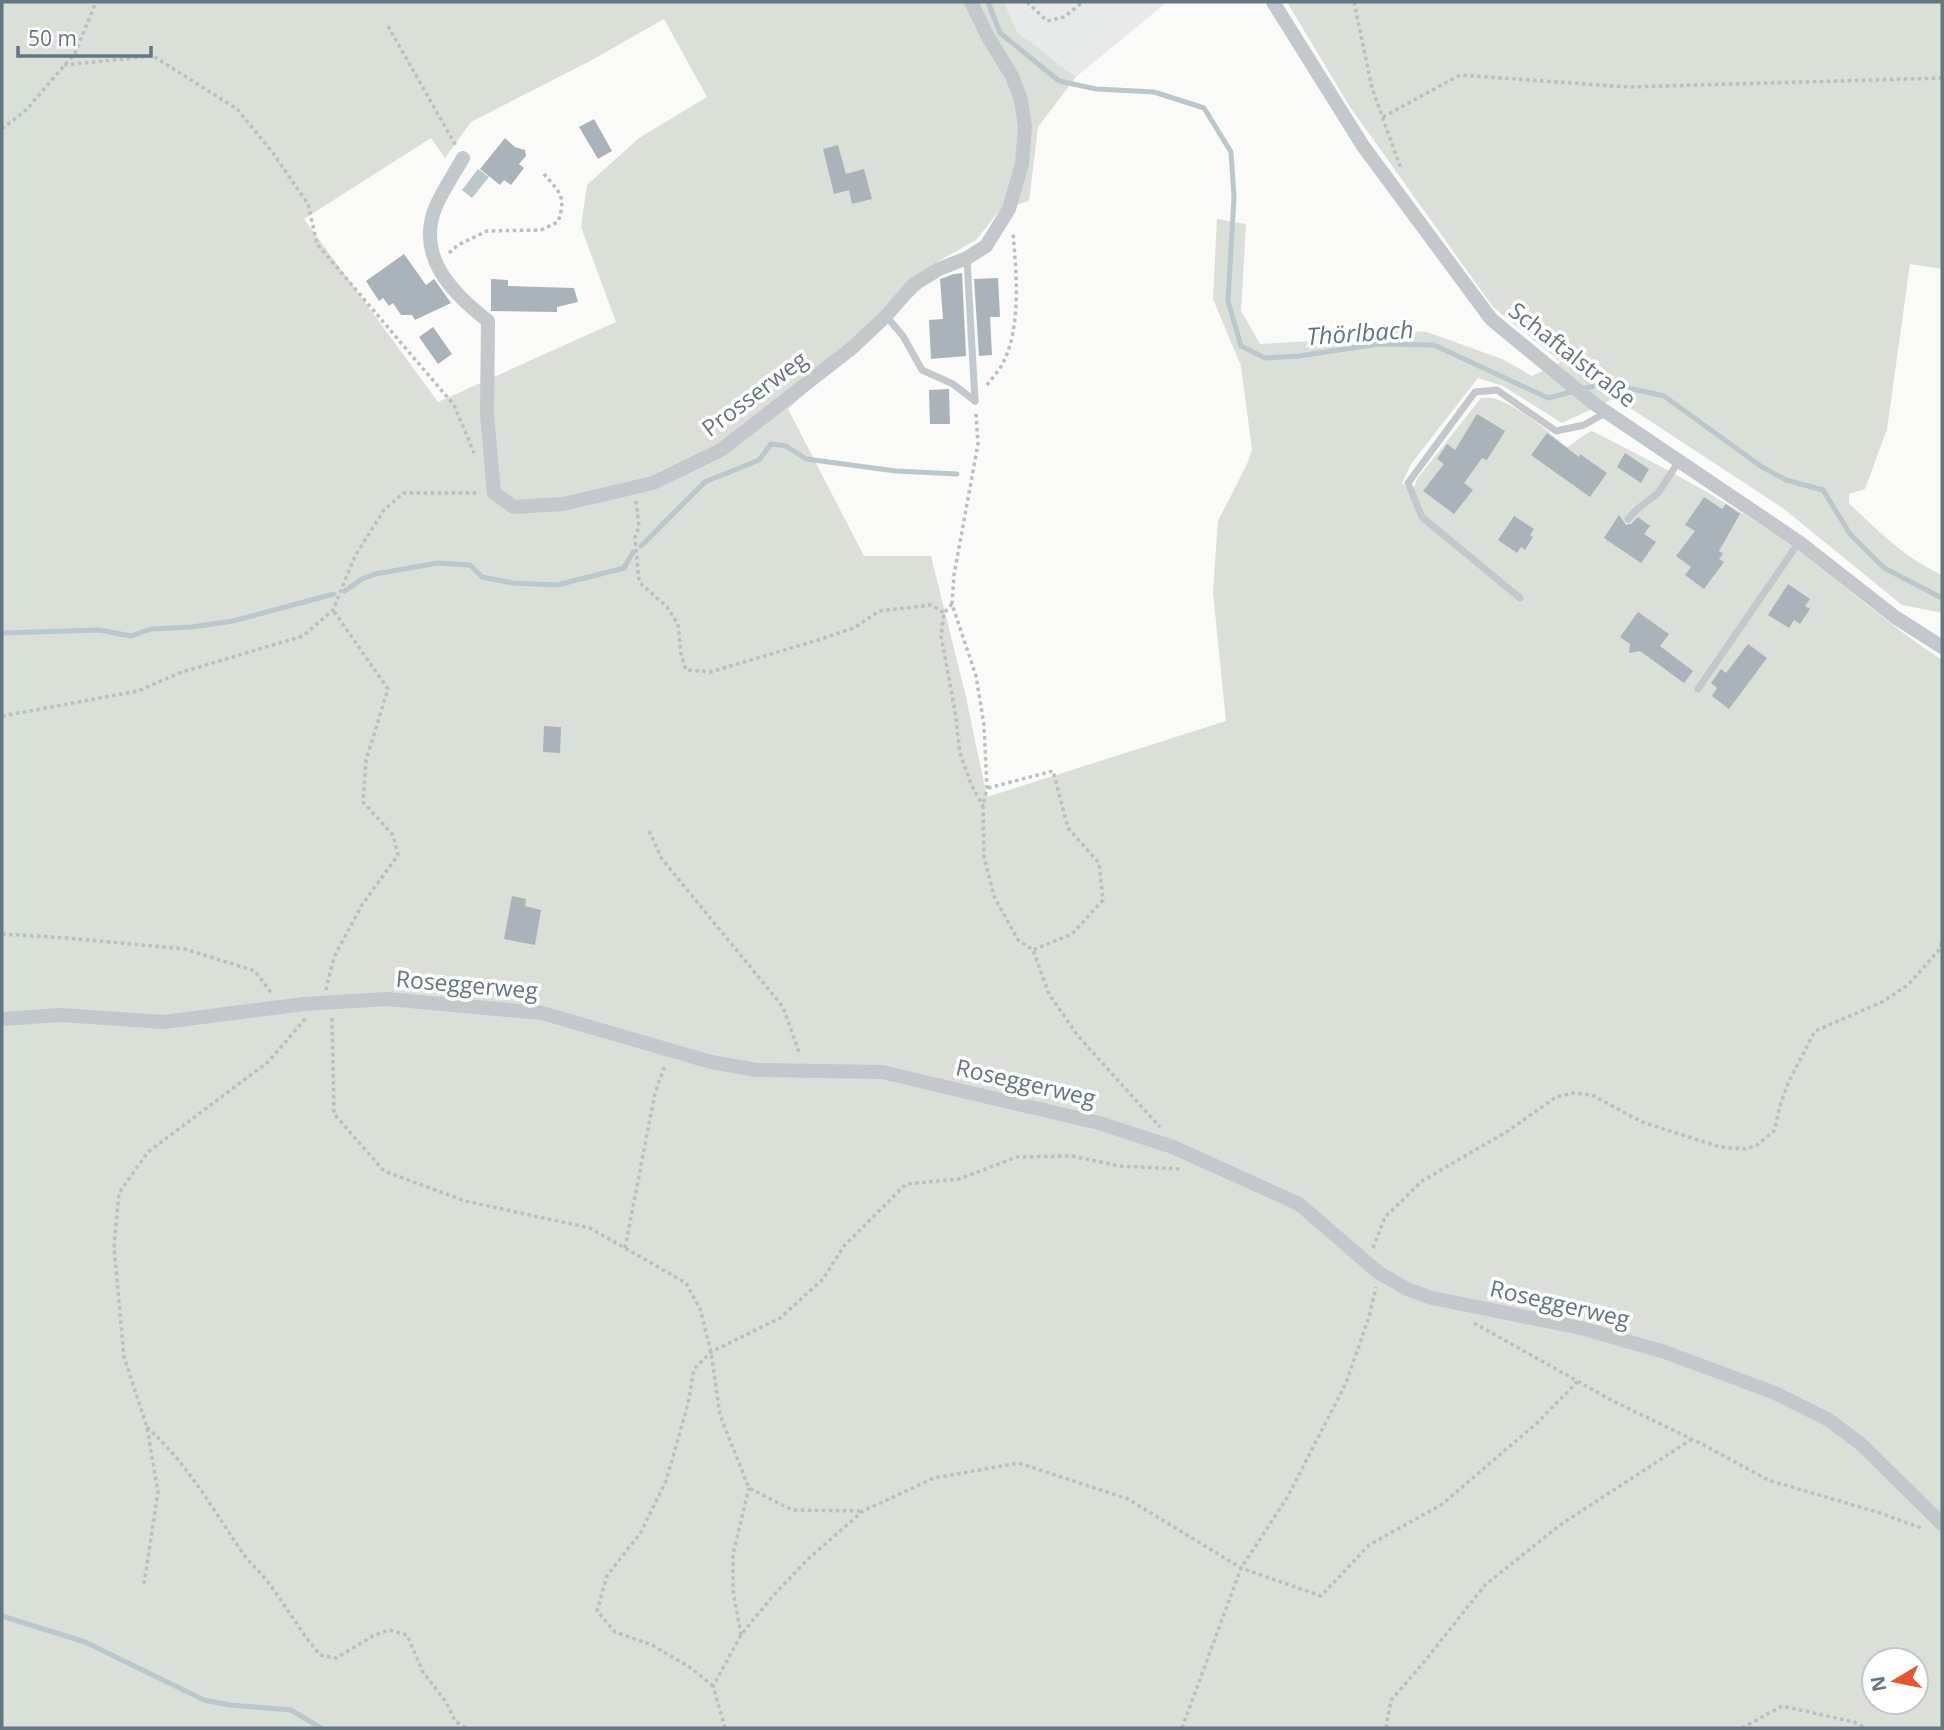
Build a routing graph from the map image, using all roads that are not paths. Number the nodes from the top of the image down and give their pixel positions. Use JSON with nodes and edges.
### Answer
{"nodes":[{"id":1,"x":971,"y":2,"type":"edge"},
{"id":2,"x":1273,"y":2,"type":"edge"},
{"id":3,"x":463,"y":158,"type":"road end"},
{"id":4,"x":967,"y":258,"type":"junction"},
{"id":5,"x":886,"y":316,"type":"junction"},
{"id":6,"x":1608,"y":412,"type":"junction"},
{"id":7,"x":1679,"y":461,"type":"junction"},
{"id":8,"x":1628,"y":519,"type":"dead end"},
{"id":9,"x":1799,"y":542,"type":"junction"},
{"id":10,"x":1520,"y":598,"type":"dead end"},
{"id":11,"x":1942,"y":648,"type":"edge"},
{"id":12,"x":1698,"y":689,"type":"dead end"},
{"id":13,"x":2,"y":1018,"type":"edge"},
{"id":14,"x":1936,"y":1527,"type":"edge"}],
"edges":[{"from":1,"to":4,"type":"street","name":"Prosserweg"},
{"from":2,"to":6,"type":"street","name":"Schaftalstraße"},
{"from":3,"to":5,"type":"street","name":"Prosserweg"},
{"from":4,"to":5,"type":"street","name":"Prosserweg"},
{"from":4,"to":5,"type":"lane"},
{"from":6,"to":7,"type":"street","name":"Schaftalstraße"},
{"from":6,"to":10,"type":"lane"},
{"from":7,"to":8,"type":"lane"},
{"from":7,"to":9,"type":"street","name":"Schaftalstraße"},
{"from":9,"to":11,"type":"street","name":"Schaftalstraße"},
{"from":9,"to":12,"type":"lane"},
{"from":13,"to":14,"type":"street","name":"Roseggerweg"}]}
